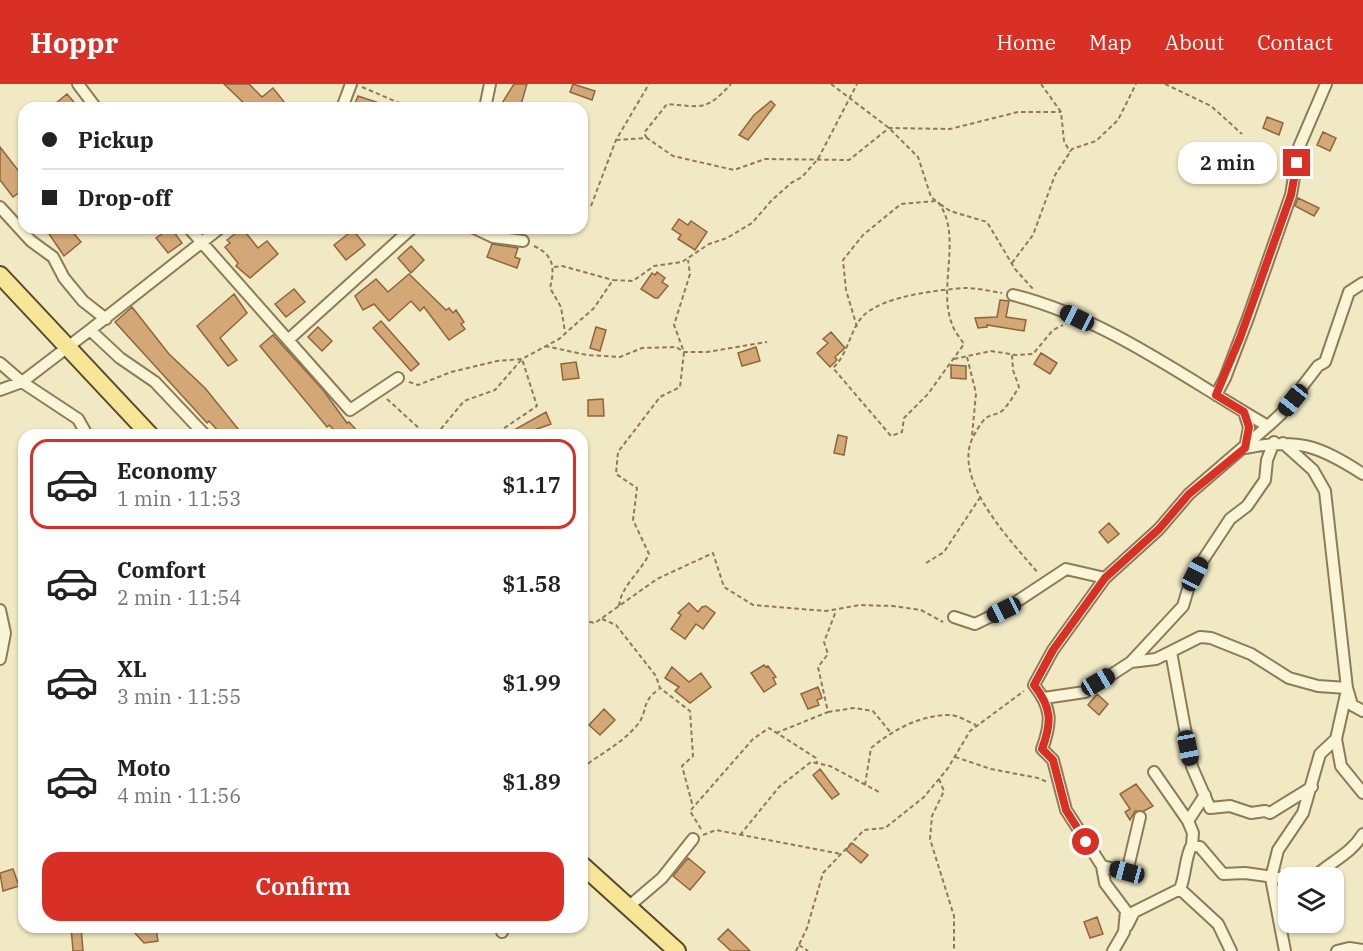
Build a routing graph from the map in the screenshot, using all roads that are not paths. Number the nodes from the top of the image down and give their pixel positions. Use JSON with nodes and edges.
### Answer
{"nodes":[{"id":1,"x":78,"y":84,"type":"edge"},
{"id":2,"x":351,"y":84,"type":"edge"},
{"id":3,"x":490,"y":84,"type":"edge"},
{"id":4,"x":1326,"y":84,"type":"edge"},
{"id":5,"x":92,"y":102,"type":"edge"},
{"id":6,"x":344,"y":102,"type":"edge"},
{"id":7,"x":486,"y":102,"type":"edge"},
{"id":8,"x":0,"y":207,"type":"edge"},
{"id":9,"x":18,"y":227,"type":"edge"},
{"id":10,"x":25,"y":234,"type":"edge"},
{"id":11,"x":195,"y":234,"type":"edge"},
{"id":12,"x":213,"y":234,"type":"edge"},
{"id":13,"x":405,"y":234,"type":"edge"},
{"id":14,"x":487,"y":234,"type":"edge"},
{"id":15,"x":523,"y":241,"type":"road end"},
{"id":16,"x":203,"y":243,"type":"junction"},
{"id":17,"x":0,"y":275,"type":"edge"},
{"id":18,"x":1363,"y":283,"type":"edge"},
{"id":19,"x":1013,"y":295,"type":"road end"},
{"id":20,"x":106,"y":319,"type":"junction"},
{"id":21,"x":90,"y":330,"type":"junction"},
{"id":22,"x":288,"y":340,"type":"junction"},
{"id":23,"x":67,"y":346,"type":"junction"},
{"id":24,"x":0,"y":363,"type":"edge"},
{"id":25,"x":398,"y":378,"type":"road end"},
{"id":26,"x":22,"y":382,"type":"junction"},
{"id":27,"x":0,"y":390,"type":"edge"},
{"id":28,"x":1216,"y":395,"type":"junction"},
{"id":29,"x":1244,"y":412,"type":"junction"},
{"id":30,"x":1268,"y":426,"type":"junction"},
{"id":31,"x":84,"y":429,"type":"edge"},
{"id":32,"x":144,"y":429,"type":"edge"},
{"id":33,"x":199,"y":429,"type":"edge"},
{"id":34,"x":1279,"y":443,"type":"junction"},
{"id":35,"x":1245,"y":448,"type":"junction"},
{"id":36,"x":1363,"y":474,"type":"edge"},
{"id":37,"x":1105,"y":578,"type":"junction"},
{"id":38,"x":0,"y":610,"type":"edge"},
{"id":39,"x":954,"y":617,"type":"road end"},
{"id":40,"x":1171,"y":652,"type":"junction"},
{"id":41,"x":0,"y":659,"type":"edge"},
{"id":42,"x":1131,"y":662,"type":"junction"},
{"id":43,"x":1347,"y":689,"type":"junction"},
{"id":44,"x":1044,"y":698,"type":"junction"},
{"id":45,"x":1363,"y":711,"type":"edge"},
{"id":46,"x":1336,"y":739,"type":"junction"},
{"id":47,"x":1154,"y":772,"type":"dead end"},
{"id":48,"x":1312,"y":787,"type":"junction"},
{"id":49,"x":1363,"y":793,"type":"edge"},
{"id":50,"x":1205,"y":795,"type":"junction"},
{"id":51,"x":1140,"y":817,"type":"dead end"},
{"id":52,"x":1188,"y":820,"type":"junction"},
{"id":53,"x":1363,"y":834,"type":"edge"},
{"id":54,"x":698,"y":837,"type":"road end"},
{"id":55,"x":1192,"y":846,"type":"junction"},
{"id":56,"x":1102,"y":866,"type":"junction"},
{"id":57,"x":1325,"y":867,"type":"edge"},
{"id":58,"x":588,"y":870,"type":"edge"},
{"id":59,"x":1271,"y":878,"type":"junction"},
{"id":60,"x":1278,"y":878,"type":"edge"},
{"id":61,"x":1180,"y":889,"type":"junction"},
{"id":62,"x":628,"y":907,"type":"junction"},
{"id":63,"x":1124,"y":932,"type":"junction"},
{"id":64,"x":1363,"y":950,"type":"edge"},
{"id":65,"x":677,"y":951,"type":"edge"},
{"id":66,"x":1113,"y":951,"type":"edge"},
{"id":67,"x":1231,"y":951,"type":"edge"},
{"id":68,"x":1285,"y":951,"type":"edge"},
{"id":69,"x":1337,"y":951,"type":"edge"}],
"edges":[{"from":1,"to":5,"type":"street"},
{"from":2,"to":6,"type":"street"},
{"from":3,"to":7,"type":"street"},
{"from":4,"to":28,"type":"street"},
{"from":8,"to":9,"type":"street"},
{"from":10,"to":20,"type":"street"},
{"from":11,"to":16,"type":"street"},
{"from":12,"to":16,"type":"street"},
{"from":13,"to":22,"type":"street"},
{"from":14,"to":15,"type":"street"},
{"from":16,"to":20,"type":"street"},
{"from":16,"to":22,"type":"street"},
{"from":17,"to":23,"type":"main road"},
{"from":18,"to":30,"type":"street"},
{"from":19,"to":28,"type":"street"},
{"from":20,"to":21,"type":"street"},
{"from":21,"to":23,"type":"street"},
{"from":21,"to":33,"type":"street"},
{"from":22,"to":25,"type":"street"},
{"from":23,"to":26,"type":"street"},
{"from":23,"to":32,"type":"main road"},
{"from":24,"to":26,"type":"street"},
{"from":26,"to":27,"type":"street"},
{"from":26,"to":31,"type":"street"},
{"from":28,"to":29,"type":"street"},
{"from":29,"to":30,"type":"street"},
{"from":29,"to":35,"type":"street"},
{"from":30,"to":35,"type":"street"},
{"from":34,"to":35,"type":"street"},
{"from":34,"to":36,"type":"street"},
{"from":34,"to":42,"type":"street"},
{"from":34,"to":43,"type":"street"},
{"from":35,"to":37,"type":"street"},
{"from":37,"to":39,"type":"street"},
{"from":37,"to":44,"type":"street"},
{"from":38,"to":41,"type":"street"},
{"from":40,"to":42,"type":"street"},
{"from":40,"to":43,"type":"street"},
{"from":40,"to":50,"type":"street"},
{"from":42,"to":44,"type":"street"},
{"from":43,"to":45,"type":"street"},
{"from":43,"to":46,"type":"street"},
{"from":44,"to":56,"type":"street"},
{"from":46,"to":48,"type":"street"},
{"from":46,"to":49,"type":"street"},
{"from":47,"to":52,"type":"street"},
{"from":48,"to":50,"type":"street"},
{"from":48,"to":59,"type":"street"},
{"from":50,"to":52,"type":"street"},
{"from":51,"to":56,"type":"street"},
{"from":52,"to":55,"type":"street"},
{"from":53,"to":57,"type":"street"},
{"from":54,"to":62,"type":"street"},
{"from":55,"to":59,"type":"street"},
{"from":55,"to":61,"type":"street"},
{"from":56,"to":63,"type":"street"},
{"from":58,"to":62,"type":"main road"},
{"from":59,"to":60,"type":"street"},
{"from":59,"to":68,"type":"street"},
{"from":61,"to":63,"type":"street"},
{"from":61,"to":67,"type":"street"},
{"from":62,"to":65,"type":"main road"},
{"from":63,"to":66,"type":"street"},
{"from":64,"to":69,"type":"street"}]}
